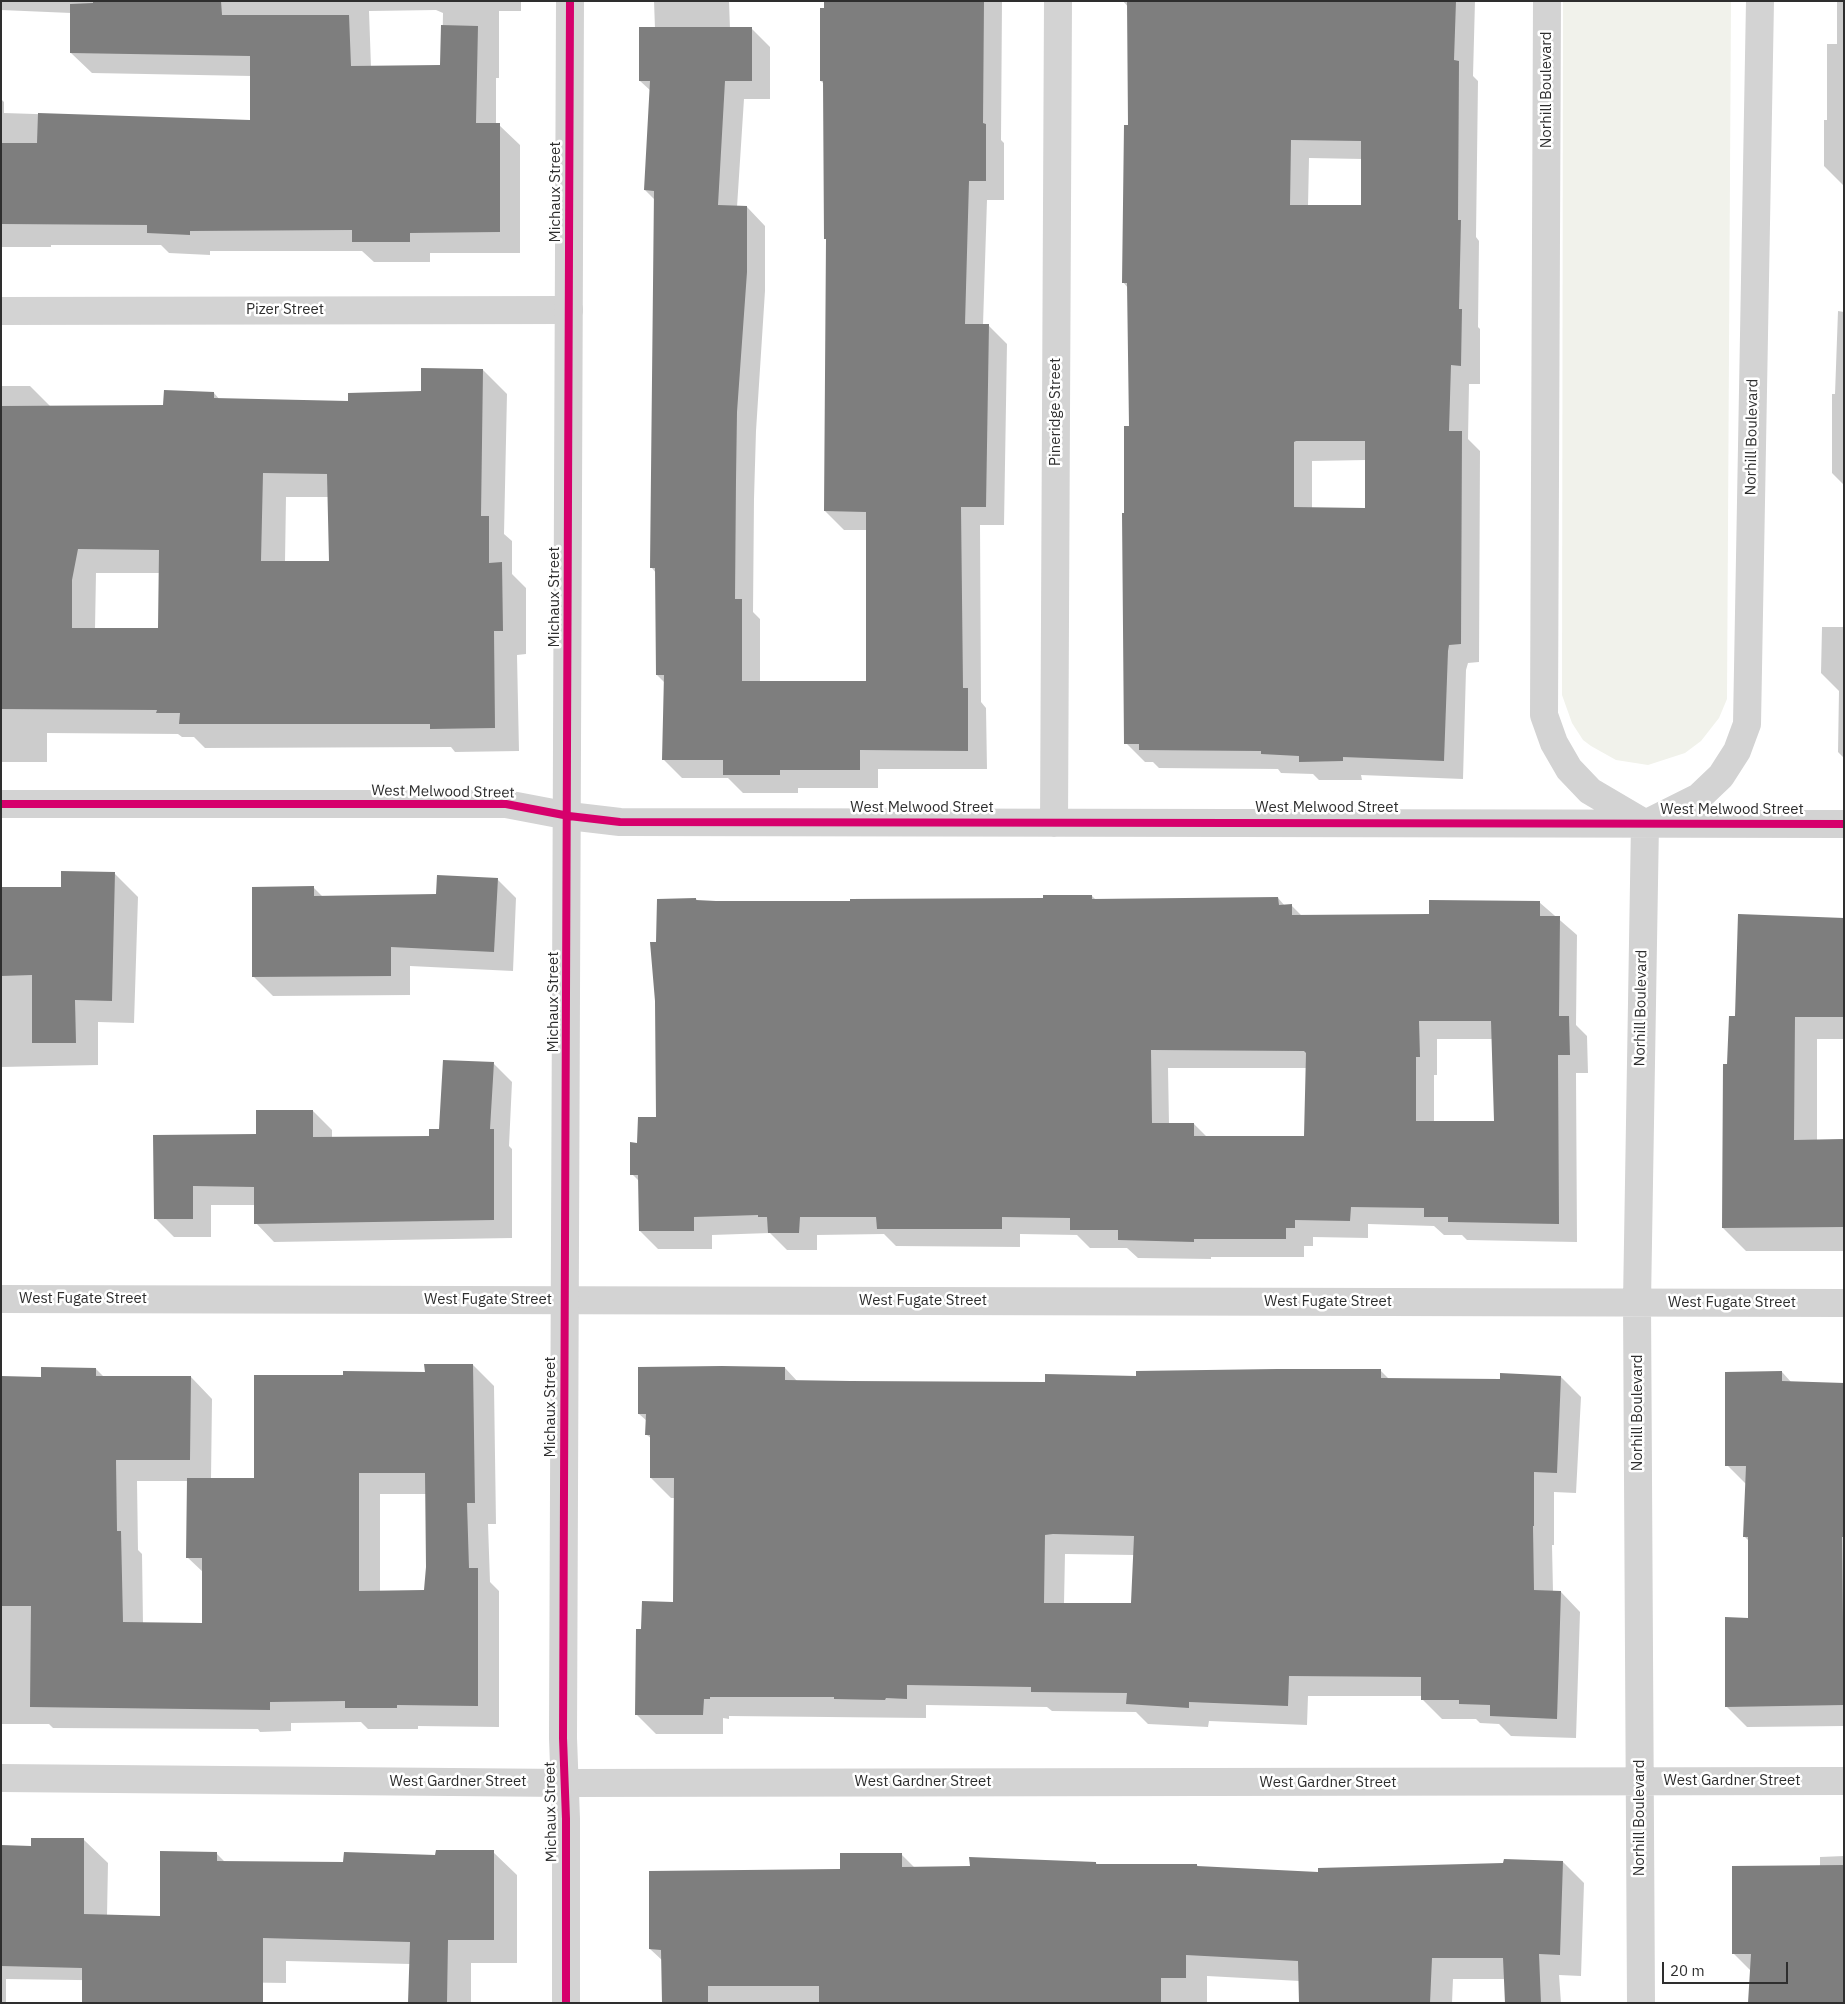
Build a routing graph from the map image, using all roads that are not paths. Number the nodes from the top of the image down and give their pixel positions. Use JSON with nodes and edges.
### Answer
{"nodes":[{"id":1,"x":570,"y":1,"type":"edge"},
{"id":2,"x":1058,"y":1,"type":"edge"},
{"id":3,"x":1547,"y":1,"type":"edge"},
{"id":4,"x":1760,"y":1,"type":"edge"},
{"id":5,"x":569,"y":310,"type":"junction"},
{"id":6,"x":1,"y":311,"type":"edge"},
{"id":7,"x":1,"y":804,"type":"edge"},
{"id":8,"x":569,"y":816,"type":"junction"},
{"id":9,"x":1054,"y":822,"type":"junction"},
{"id":10,"x":1645,"y":823,"type":"junction"},
{"id":11,"x":1844,"y":824,"type":"edge"},
{"id":12,"x":1,"y":1299,"type":"edge"},
{"id":13,"x":566,"y":1300,"type":"junction"},
{"id":14,"x":1637,"y":1302,"type":"junction"},
{"id":15,"x":1844,"y":1303,"type":"edge"},
{"id":16,"x":1,"y":1778,"type":"edge"},
{"id":17,"x":1640,"y":1781,"type":"junction"},
{"id":18,"x":1844,"y":1781,"type":"edge"},
{"id":19,"x":564,"y":1783,"type":"junction"},
{"id":20,"x":566,"y":2003,"type":"edge"},
{"id":21,"x":1642,"y":2003,"type":"edge"}],
"edges":[{"from":1,"to":5,"type":"street","name":"Michaux Street"},
{"from":2,"to":9,"type":"street","name":"Pineridge Street"},
{"from":3,"to":10,"type":"street","name":"Norhill Boulevard"},
{"from":4,"to":10,"type":"street","name":"Norhill Boulevard"},
{"from":5,"to":6,"type":"street","name":"Pizer Street"},
{"from":5,"to":8,"type":"street","name":"Michaux Street"},
{"from":7,"to":8,"type":"street","name":"West Melwood Street"},
{"from":8,"to":9,"type":"street","name":"West Melwood Street"},
{"from":8,"to":13,"type":"street","name":"Michaux Street"},
{"from":9,"to":10,"type":"street","name":"West Melwood Street"},
{"from":10,"to":11,"type":"street","name":"West Melwood Street"},
{"from":10,"to":14,"type":"street","name":"Norhill Boulevard"},
{"from":12,"to":13,"type":"street","name":"West Fugate Street"},
{"from":13,"to":14,"type":"street","name":"West Fugate Street"},
{"from":13,"to":19,"type":"street","name":"Michaux Street"},
{"from":14,"to":15,"type":"street","name":"West Fugate Street"},
{"from":14,"to":17,"type":"street","name":"Norhill Boulevard"},
{"from":16,"to":19,"type":"street","name":"West Gardner Street"},
{"from":17,"to":18,"type":"street","name":"West Gardner Street"},
{"from":17,"to":19,"type":"street","name":"West Gardner Street"},
{"from":17,"to":21,"type":"street","name":"Norhill Boulevard"},
{"from":19,"to":20,"type":"street","name":"Michaux Street"}]}
